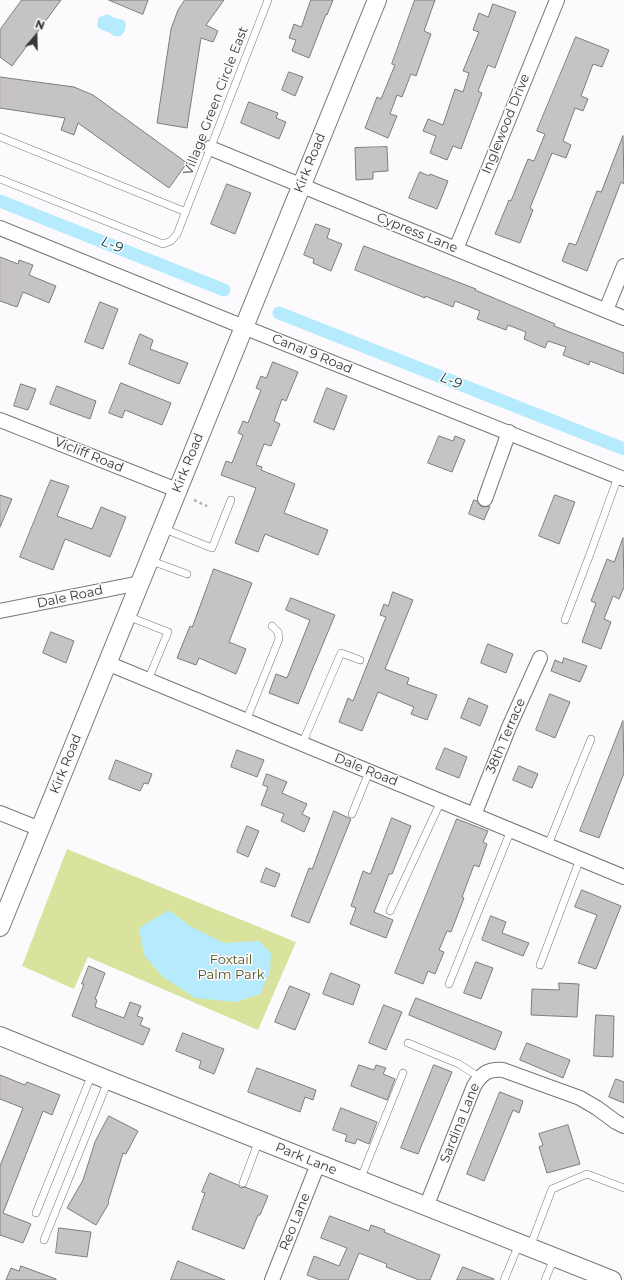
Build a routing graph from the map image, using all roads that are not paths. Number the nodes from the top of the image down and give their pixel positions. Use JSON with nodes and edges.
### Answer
{"nodes":[{"id":1,"x":268,"y":0,"type":"edge"},
{"id":2,"x":377,"y":0,"type":"edge"},
{"id":3,"x":557,"y":0,"type":"edge"},
{"id":4,"x":0,"y":137,"type":"edge"},
{"id":5,"x":210,"y":148,"type":"junction"},
{"id":6,"x":0,"y":179,"type":"edge"},
{"id":7,"x":301,"y":185,"type":"junction"},
{"id":8,"x":186,"y":212,"type":"junction"},
{"id":9,"x":0,"y":228,"type":"edge"},
{"id":10,"x":456,"y":249,"type":"junction"},
{"id":11,"x":624,"y":266,"type":"edge"},
{"id":12,"x":606,"y":310,"type":"junction"},
{"id":13,"x":624,"y":318,"type":"edge"},
{"id":14,"x":244,"y":327,"type":"junction"},
{"id":15,"x":0,"y":420,"type":"edge"},
{"id":16,"x":509,"y":432,"type":"junction"},
{"id":17,"x":621,"y":478,"type":"edge"},
{"id":18,"x":177,"y":490,"type":"junction"},
{"id":19,"x":485,"y":499,"type":"dead end"},
{"id":20,"x":231,"y":500,"type":"dead end"},
{"id":21,"x":162,"y":528,"type":"junction"},
{"id":22,"x":149,"y":560,"type":"junction"},
{"id":23,"x":187,"y":574,"type":"dead end"},
{"id":24,"x":140,"y":583,"type":"junction"},
{"id":25,"x":0,"y":611,"type":"edge"},
{"id":26,"x":126,"y":616,"type":"junction"},
{"id":27,"x":565,"y":620,"type":"dead end"},
{"id":28,"x":272,"y":626,"type":"dead end"},
{"id":29,"x":540,"y":658,"type":"dead end"},
{"id":30,"x":360,"y":660,"type":"dead end"},
{"id":31,"x":107,"y":663,"type":"junction"},
{"id":32,"x":148,"y":680,"type":"junction"},
{"id":33,"x":246,"y":720,"type":"junction"},
{"id":34,"x":592,"y":739,"type":"dead end"},
{"id":35,"x":302,"y":744,"type":"junction"},
{"id":36,"x":369,"y":772,"type":"junction"},
{"id":37,"x":441,"y":801,"type":"junction"},
{"id":38,"x":0,"y":813,"type":"edge"},
{"id":39,"x":352,"y":814,"type":"dead end"},
{"id":40,"x":474,"y":815,"type":"junction"},
{"id":41,"x":40,"y":829,"type":"junction"},
{"id":42,"x":510,"y":830,"type":"junction"},
{"id":43,"x":548,"y":846,"type":"junction"},
{"id":44,"x":580,"y":859,"type":"junction"},
{"id":45,"x":624,"y":877,"type":"edge"},
{"id":46,"x":390,"y":911,"type":"dead end"},
{"id":47,"x":0,"y":927,"type":"edge"},
{"id":48,"x":540,"y":965,"type":"dead end"},
{"id":49,"x":449,"y":984,"type":"dead end"},
{"id":50,"x":0,"y":1036,"type":"edge"},
{"id":51,"x":408,"y":1042,"type":"dead end"},
{"id":52,"x":403,"y":1073,"type":"dead end"},
{"id":53,"x":100,"y":1077,"type":"junction"},
{"id":54,"x":479,"y":1077,"type":"junction"},
{"id":55,"x":624,"y":1126,"type":"edge"},
{"id":56,"x":259,"y":1140,"type":"junction"},
{"id":57,"x":318,"y":1164,"type":"junction"},
{"id":58,"x":360,"y":1180,"type":"junction"},
{"id":59,"x":243,"y":1183,"type":"dead end"},
{"id":60,"x":624,"y":1188,"type":"edge"},
{"id":61,"x":426,"y":1207,"type":"junction"},
{"id":62,"x":36,"y":1213,"type":"dead end"},
{"id":63,"x":44,"y":1240,"type":"dead end"},
{"id":64,"x":525,"y":1245,"type":"junction"},
{"id":65,"x":554,"y":1257,"type":"junction"},
{"id":66,"x":272,"y":1280,"type":"edge"},
{"id":67,"x":504,"y":1280,"type":"edge"},
{"id":68,"x":546,"y":1280,"type":"edge"},
{"id":69,"x":612,"y":1280,"type":"edge"}],
"edges":[{"from":1,"to":5,"type":"lane","name":"Village Green Circle East"},
{"from":2,"to":7,"type":"street","name":"Kirk Road"},
{"from":3,"to":10,"type":"street","name":"Inglewood Drive"},
{"from":4,"to":8,"type":"lane"},
{"from":5,"to":7,"type":"street","name":"Cypress Lane"},
{"from":5,"to":8,"type":"lane","name":"Village Green Circle East"},
{"from":6,"to":8,"type":"lane","name":"Village Green Circle East"},
{"from":7,"to":10,"type":"street","name":"Cypress Lane"},
{"from":7,"to":14,"type":"street","name":"Kirk Road"},
{"from":9,"to":14,"type":"street","name":"Canal 9 Road"},
{"from":10,"to":12,"type":"street","name":"Cypress Lane"},
{"from":11,"to":12,"type":"street"},
{"from":12,"to":13,"type":"street","name":"Cypress Lane"},
{"from":14,"to":16,"type":"street","name":"Canal 9 Road"},
{"from":14,"to":18,"type":"street","name":"Kirk Road"},
{"from":15,"to":18,"type":"street","name":"Vicliff Road"},
{"from":16,"to":17,"type":"street","name":"Canal 9 Road"},
{"from":16,"to":19,"type":"street"},
{"from":17,"to":27,"type":"lane"},
{"from":18,"to":21,"type":"street","name":"Kirk Road"},
{"from":20,"to":21,"type":"lane"},
{"from":21,"to":22,"type":"street","name":"Kirk Road"},
{"from":22,"to":23,"type":"lane"},
{"from":22,"to":24,"type":"street","name":"Kirk Road"},
{"from":24,"to":25,"type":"street","name":"Dale Road"},
{"from":24,"to":26,"type":"street","name":"Kirk Road"},
{"from":26,"to":31,"type":"street","name":"Kirk Road"},
{"from":26,"to":32,"type":"lane"},
{"from":28,"to":33,"type":"lane"},
{"from":29,"to":40,"type":"street","name":"38th Terrace"},
{"from":30,"to":35,"type":"lane"},
{"from":31,"to":32,"type":"street","name":"Dale Road"},
{"from":31,"to":41,"type":"street","name":"Kirk Road"},
{"from":32,"to":33,"type":"street","name":"Dale Road"},
{"from":33,"to":35,"type":"street","name":"Dale Road"},
{"from":34,"to":43,"type":"lane"},
{"from":35,"to":36,"type":"street","name":"Dale Road"},
{"from":36,"to":37,"type":"street","name":"Dale Road"},
{"from":36,"to":39,"type":"lane"},
{"from":37,"to":40,"type":"street","name":"Dale Road"},
{"from":37,"to":46,"type":"lane"},
{"from":38,"to":41,"type":"street"},
{"from":40,"to":42,"type":"street","name":"Dale Road"},
{"from":41,"to":47,"type":"street","name":"Kirk Road"},
{"from":42,"to":43,"type":"street","name":"Dale Road"},
{"from":42,"to":49,"type":"lane"},
{"from":43,"to":44,"type":"street","name":"Dale Road"},
{"from":44,"to":45,"type":"street","name":"Dale Road"},
{"from":44,"to":48,"type":"lane"},
{"from":50,"to":53,"type":"street","name":"Park Lane"},
{"from":51,"to":54,"type":"lane"},
{"from":52,"to":58,"type":"lane"},
{"from":53,"to":56,"type":"street","name":"Park Lane"},
{"from":53,"to":62,"type":"lane"},
{"from":53,"to":63,"type":"lane"},
{"from":54,"to":55,"type":"street","name":"Sardina Lane"},
{"from":54,"to":61,"type":"street","name":"Sardina Lane"},
{"from":56,"to":57,"type":"street","name":"Park Lane"},
{"from":56,"to":59,"type":"lane"},
{"from":57,"to":58,"type":"street","name":"Park Lane"},
{"from":57,"to":66,"type":"street","name":"Reo Lane"},
{"from":58,"to":61,"type":"street","name":"Park Lane"},
{"from":60,"to":64,"type":"lane"},
{"from":61,"to":64,"type":"street","name":"Park Lane"},
{"from":64,"to":65,"type":"street","name":"Park Lane"},
{"from":64,"to":67,"type":"lane"},
{"from":65,"to":68,"type":"lane"},
{"from":65,"to":69,"type":"street","name":"Park Lane"}]}
